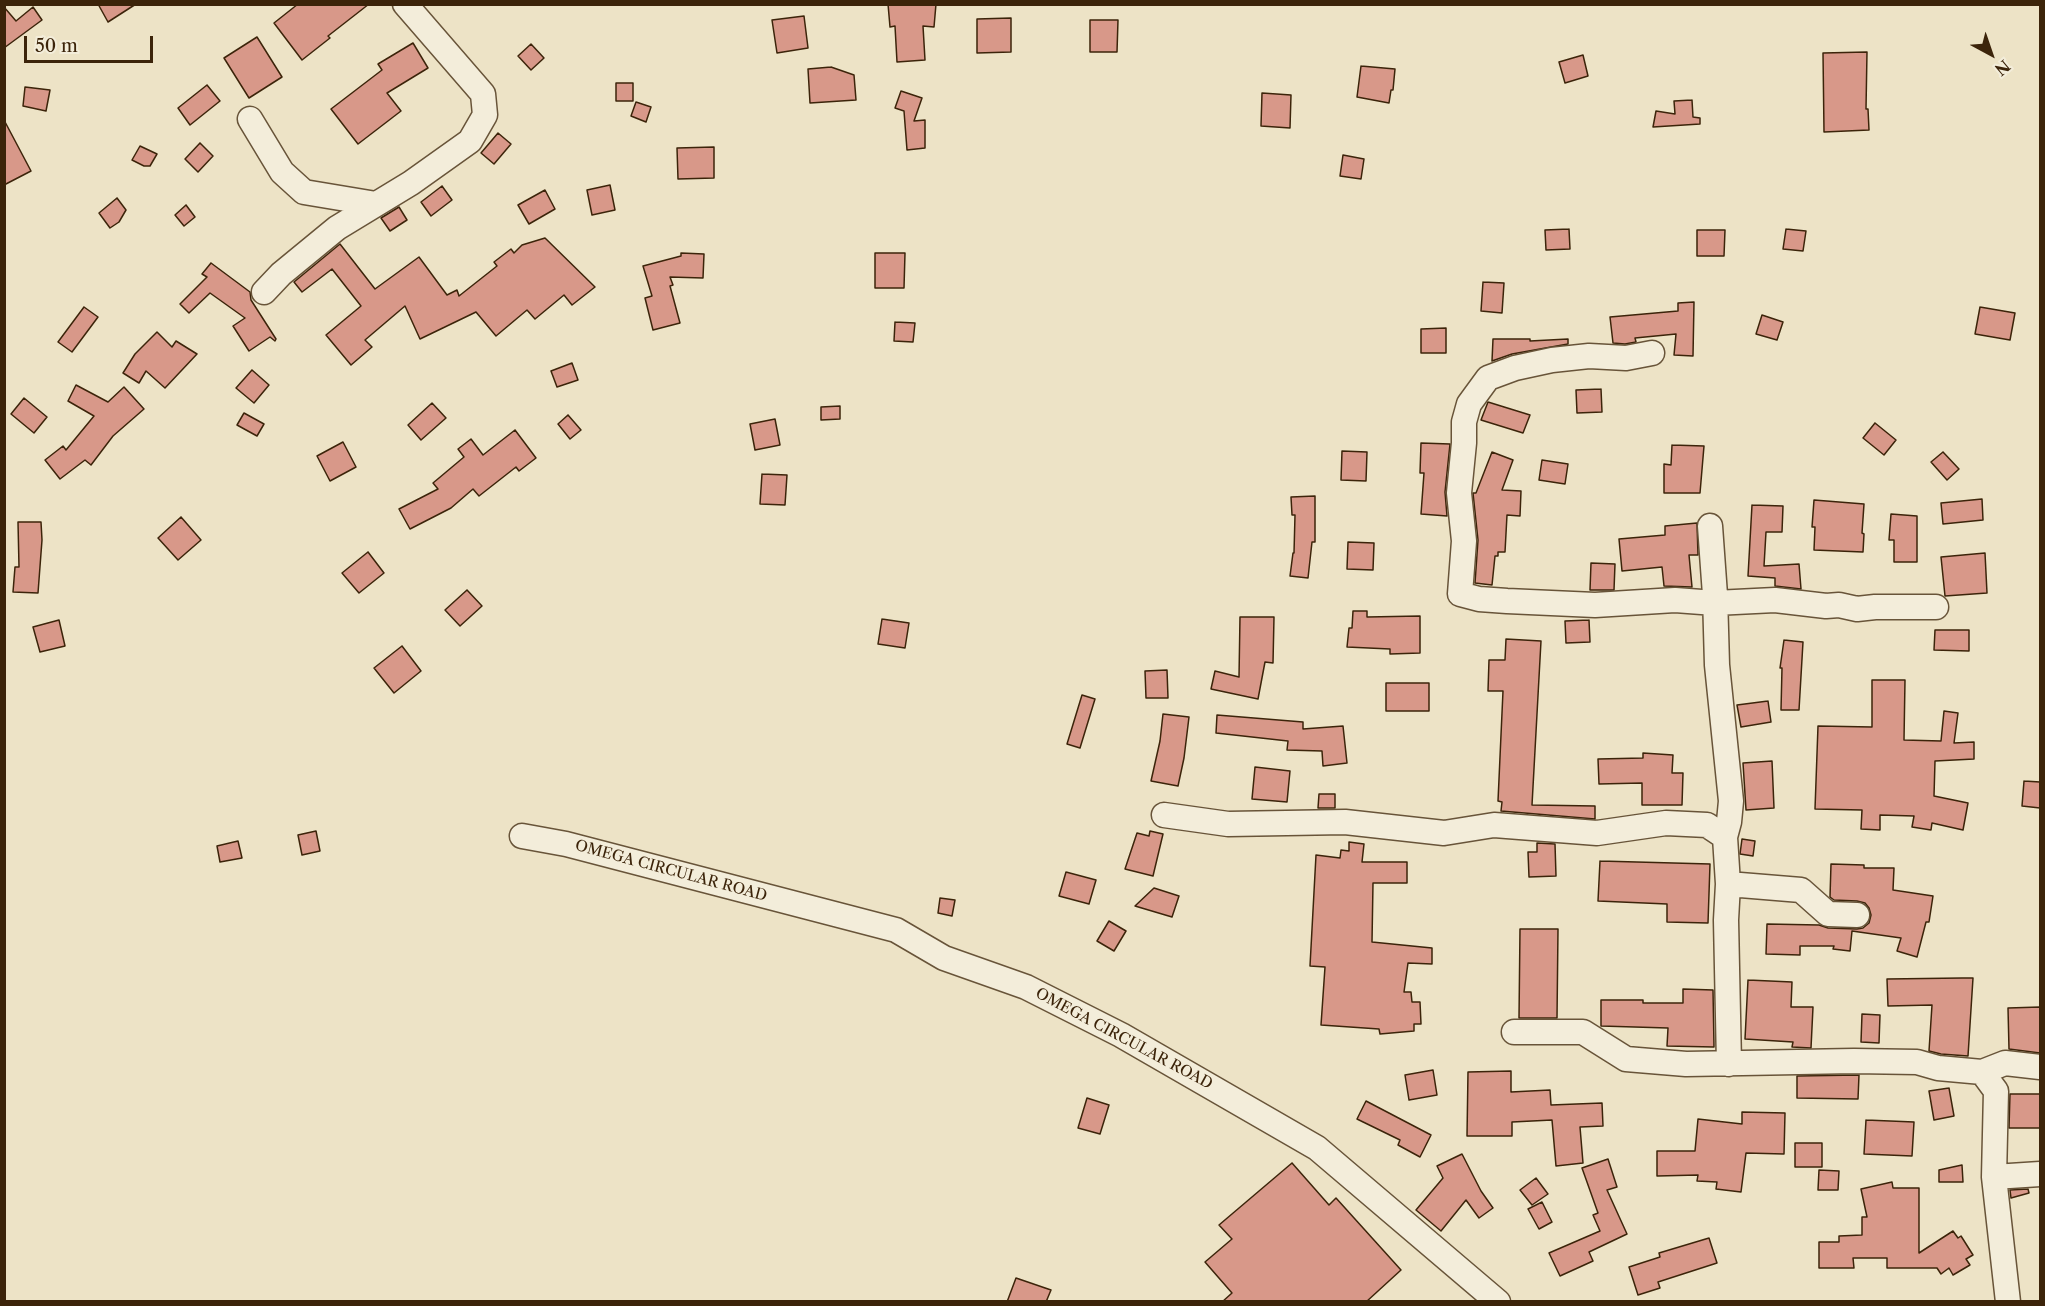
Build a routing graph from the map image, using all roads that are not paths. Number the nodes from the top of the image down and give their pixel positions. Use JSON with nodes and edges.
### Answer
{"nodes":[{"id":1,"x":405,"y":4,"type":"edge"},
{"id":2,"x":250,"y":119,"type":"dead end"},
{"id":3,"x":376,"y":204,"type":"junction"},
{"id":4,"x":264,"y":292,"type":"dead end"},
{"id":5,"x":1652,"y":353,"type":"dead end"},
{"id":6,"x":1710,"y":526,"type":"dead end"},
{"id":7,"x":1715,"y":603,"type":"junction"},
{"id":8,"x":1936,"y":607,"type":"dead end"},
{"id":9,"x":1164,"y":815,"type":"dead end"},
{"id":10,"x":522,"y":836,"type":"dead end"},
{"id":11,"x":1725,"y":837,"type":"junction"},
{"id":12,"x":1728,"y":884,"type":"junction"},
{"id":13,"x":1857,"y":915,"type":"dead end"},
{"id":14,"x":1514,"y":1032,"type":"dead end"},
{"id":15,"x":1729,"y":1064,"type":"junction"},
{"id":16,"x":2040,"y":1067,"type":"edge"},
{"id":17,"x":1982,"y":1072,"type":"junction"},
{"id":18,"x":2040,"y":1174,"type":"edge"},
{"id":19,"x":1994,"y":1177,"type":"junction"},
{"id":20,"x":1498,"y":1302,"type":"edge"},
{"id":21,"x":2008,"y":1302,"type":"edge"}],
"edges":[{"from":1,"to":3,"type":"street"},
{"from":2,"to":3,"type":"street"},
{"from":3,"to":4,"type":"street"},
{"from":5,"to":7,"type":"street"},
{"from":6,"to":7,"type":"street"},
{"from":7,"to":8,"type":"street"},
{"from":7,"to":11,"type":"street"},
{"from":9,"to":11,"type":"street"},
{"from":10,"to":20,"type":"street","name":"OMEGA CIRCULAR ROAD"},
{"from":11,"to":12,"type":"street"},
{"from":12,"to":13,"type":"street"},
{"from":12,"to":15,"type":"street"},
{"from":14,"to":15,"type":"street"},
{"from":15,"to":17,"type":"street"},
{"from":16,"to":17,"type":"street"},
{"from":17,"to":19,"type":"street"},
{"from":18,"to":19,"type":"street"},
{"from":19,"to":21,"type":"street"}]}
